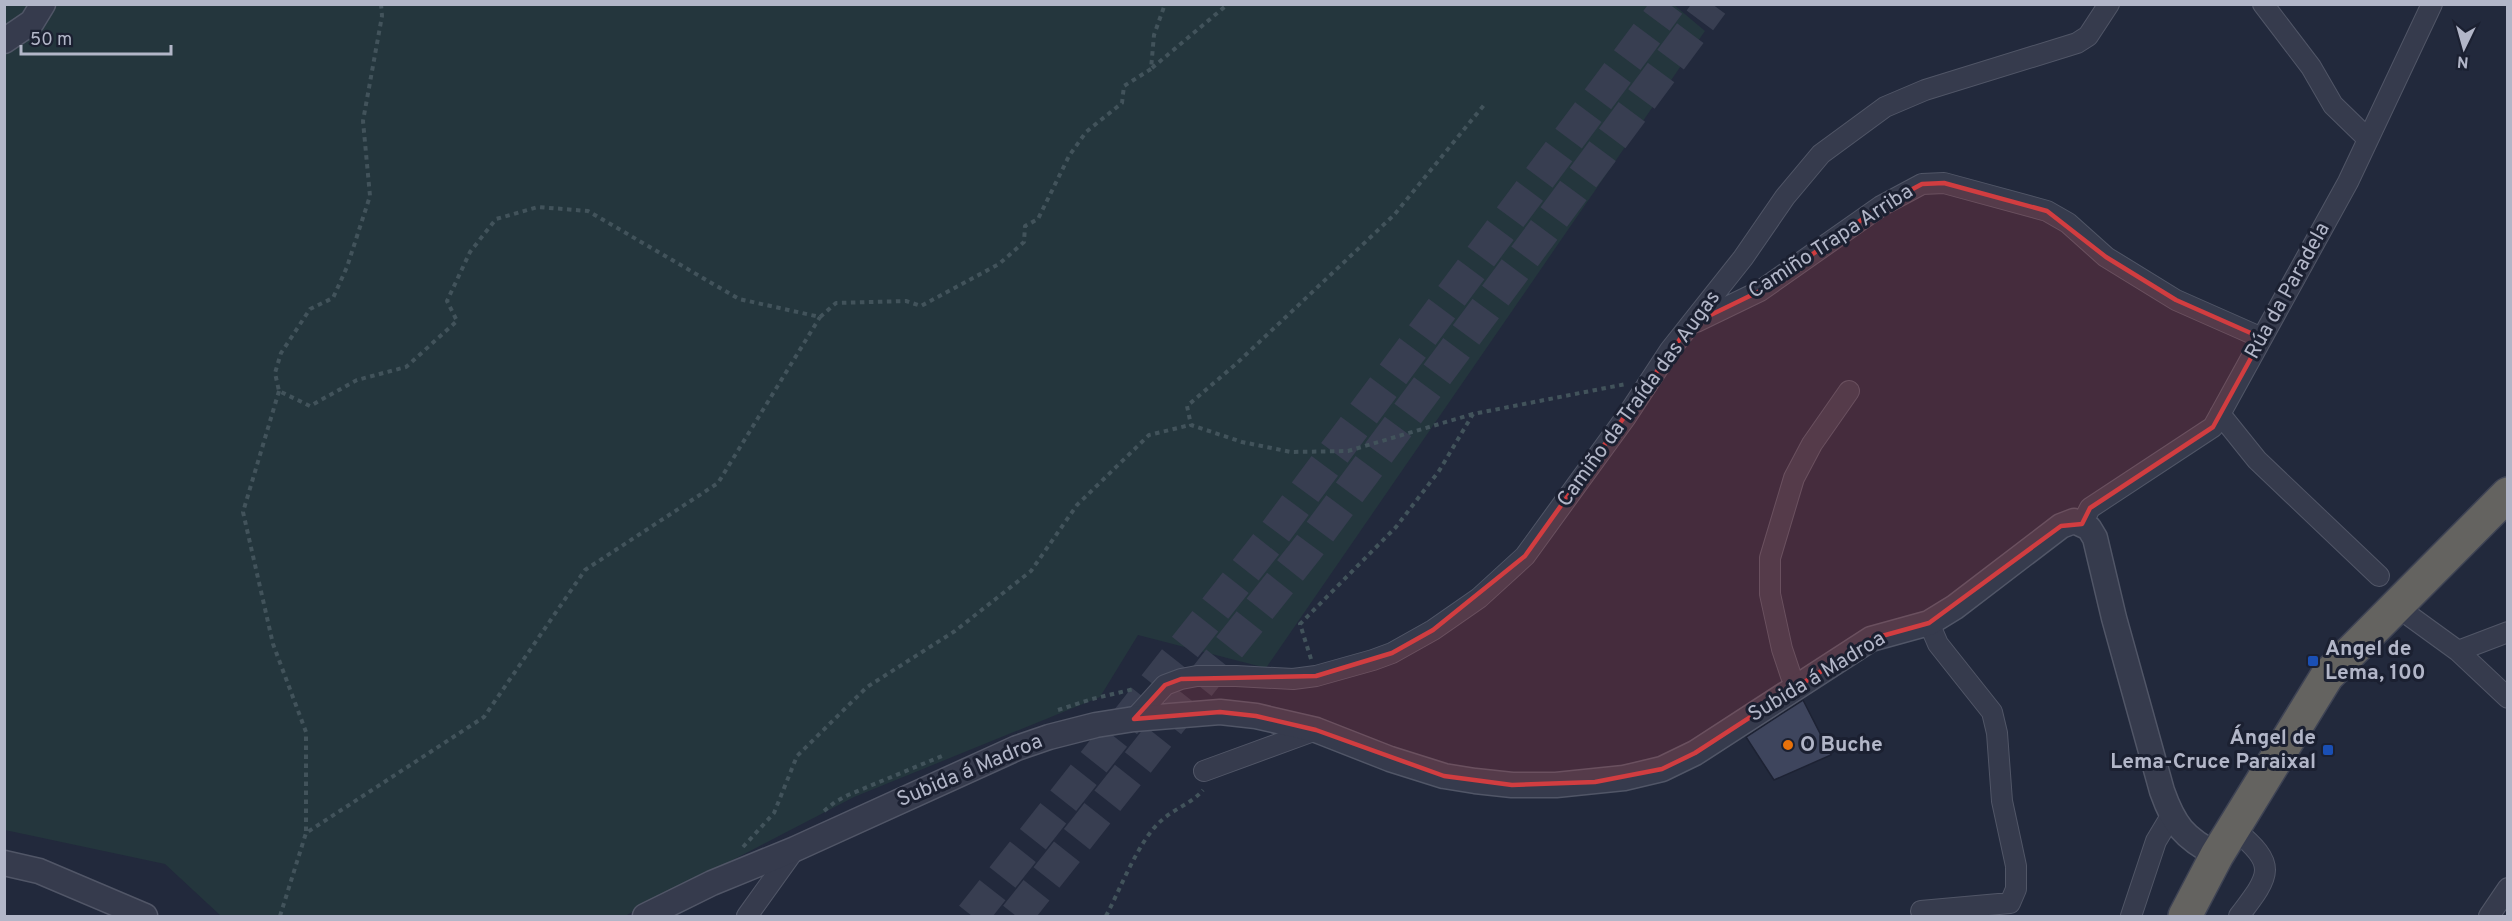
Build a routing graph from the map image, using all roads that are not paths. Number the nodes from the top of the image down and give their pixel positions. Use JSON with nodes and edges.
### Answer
{"nodes":[{"id":1,"x":43,"y":4,"type":"edge"},
{"id":2,"x":2109,"y":4,"type":"edge"},
{"id":3,"x":2263,"y":4,"type":"edge"},
{"id":4,"x":2432,"y":4,"type":"edge"},
{"id":5,"x":4,"y":41,"type":"edge"},
{"id":6,"x":2368,"y":139,"type":"junction"},
{"id":7,"x":1690,"y":325,"type":"junction"},
{"id":8,"x":2262,"y":338,"type":"junction"},
{"id":9,"x":1849,"y":391,"type":"dead end"},
{"id":10,"x":2220,"y":414,"type":"junction"},
{"id":11,"x":2508,"y":494,"type":"edge"},
{"id":12,"x":2082,"y":524,"type":"junction"},
{"id":13,"x":2379,"y":576,"type":"dead end"},
{"id":14,"x":2396,"y":606,"type":"junction"},
{"id":15,"x":1929,"y":623,"type":"junction"},
{"id":16,"x":2508,"y":632,"type":"edge"},
{"id":17,"x":2458,"y":651,"type":"junction"},
{"id":18,"x":1798,"y":687,"type":"junction"},
{"id":19,"x":2508,"y":698,"type":"edge"},
{"id":20,"x":1134,"y":719,"type":"junction"},
{"id":21,"x":1316,"y":730,"type":"junction"},
{"id":22,"x":1204,"y":771,"type":"road end"},
{"id":23,"x":2171,"y":816,"type":"junction"},
{"id":24,"x":2225,"y":842,"type":"junction"},
{"id":25,"x":795,"y":849,"type":"junction"},
{"id":26,"x":4,"y":863,"type":"edge"},
{"id":27,"x":2508,"y":888,"type":"edge"},
{"id":28,"x":1921,"y":911,"type":"dead end"},
{"id":29,"x":145,"y":916,"type":"edge"},
{"id":30,"x":645,"y":916,"type":"edge"},
{"id":31,"x":747,"y":916,"type":"edge"},
{"id":32,"x":2131,"y":916,"type":"edge"},
{"id":33,"x":2185,"y":916,"type":"edge"},
{"id":34,"x":2239,"y":916,"type":"edge"},
{"id":35,"x":2489,"y":916,"type":"edge"}],
"edges":[{"from":1,"to":5,"type":"street"},
{"from":2,"to":7,"type":"street","name":"Camiño da Traída das Augas"},
{"from":3,"to":6,"type":"street"},
{"from":4,"to":6,"type":"street","name":"Rúa da Paradela"},
{"from":6,"to":8,"type":"street","name":"Rúa da Paradela"},
{"from":7,"to":8,"type":"street","name":"Camiño Trapa Arriba"},
{"from":7,"to":20,"type":"street","name":"Camiño da Traída das Augas"},
{"from":8,"to":10,"type":"street","name":"Rúa da Paradela"},
{"from":9,"to":18,"type":"street"},
{"from":10,"to":12,"type":"street","name":"Rúa da Paradela"},
{"from":10,"to":13,"type":"street"},
{"from":11,"to":14,"type":"highway"},
{"from":12,"to":15,"type":"street","name":"Subida á Madroa"},
{"from":12,"to":23,"type":"street"},
{"from":14,"to":17,"type":"street"},
{"from":14,"to":24,"type":"highway"},
{"from":15,"to":18,"type":"street","name":"Subida á Madroa"},
{"from":15,"to":28,"type":"street"},
{"from":16,"to":17,"type":"street"},
{"from":17,"to":19,"type":"street"},
{"from":18,"to":21,"type":"street","name":"Subida á Madroa"},
{"from":20,"to":21,"type":"street","name":"Subida á Madroa"},
{"from":20,"to":25,"type":"street","name":"Subida á Madroa"},
{"from":21,"to":22,"type":"street"},
{"from":23,"to":24,"type":"street"},
{"from":23,"to":32,"type":"street"},
{"from":24,"to":33,"type":"highway"},
{"from":24,"to":34,"type":"street"},
{"from":25,"to":30,"type":"street","name":"Subida á Madroa"},
{"from":25,"to":31,"type":"street"},
{"from":26,"to":29,"type":"street"},
{"from":27,"to":35,"type":"street"}]}
